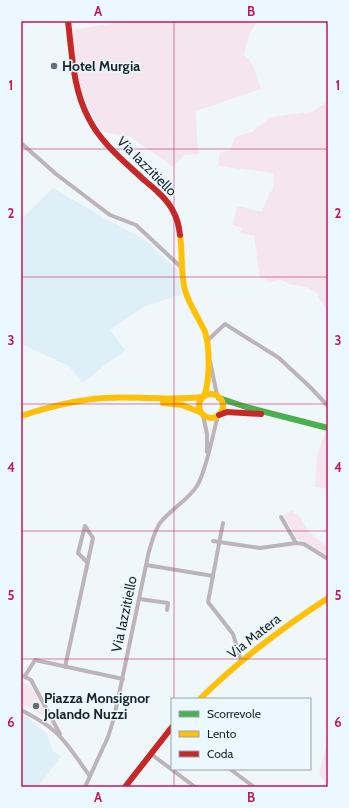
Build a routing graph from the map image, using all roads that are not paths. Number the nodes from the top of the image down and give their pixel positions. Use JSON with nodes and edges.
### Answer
{"nodes":[{"id":1,"x":68,"y":21,"type":"edge"},
{"id":2,"x":21,"y":143,"type":"edge"},
{"id":3,"x":183,"y":268,"type":"junction"},
{"id":4,"x":207,"y":340,"type":"junction"},
{"id":5,"x":208,"y":353,"type":"junction"},
{"id":6,"x":218,"y":396,"type":"junction"},
{"id":7,"x":203,"y":397,"type":"junction"},
{"id":8,"x":132,"y":399,"type":"junction"},
{"id":9,"x":328,"y":406,"type":"edge"},
{"id":10,"x":202,"y":414,"type":"junction"},
{"id":11,"x":218,"y":415,"type":"junction"},
{"id":12,"x":21,"y":416,"type":"edge"},
{"id":13,"x":283,"y":416,"type":"junction"},
{"id":14,"x":328,"y":428,"type":"edge"},
{"id":15,"x":206,"y":459,"type":"junction"},
{"id":16,"x":281,"y":517,"type":"dead end"},
{"id":17,"x":223,"y":524,"type":"dead end"},
{"id":18,"x":213,"y":541,"type":"dead end"},
{"id":19,"x":220,"y":542,"type":"junction"},
{"id":20,"x":296,"y":542,"type":"junction"},
{"id":21,"x":328,"y":559,"type":"edge"},
{"id":22,"x":88,"y":563,"type":"junction"},
{"id":23,"x":146,"y":565,"type":"junction"},
{"id":24,"x":213,"y":576,"type":"junction"},
{"id":25,"x":328,"y":598,"type":"edge"},
{"id":26,"x":140,"y":599,"type":"junction"},
{"id":27,"x":167,"y":610,"type":"dead end"},
{"id":28,"x":242,"y":660,"type":"junction"},
{"id":29,"x":66,"y":667,"type":"junction"},
{"id":30,"x":23,"y":676,"type":"edge"},
{"id":31,"x":123,"y":679,"type":"junction"},
{"id":32,"x":201,"y":698,"type":"edge"},
{"id":33,"x":21,"y":710,"type":"edge"},
{"id":34,"x":171,"y":728,"type":"edge"},
{"id":35,"x":65,"y":743,"type":"junction"},
{"id":36,"x":150,"y":754,"type":"junction"},
{"id":37,"x":171,"y":769,"type":"edge"},
{"id":38,"x":172,"y":770,"type":"edge"},
{"id":39,"x":231,"y":770,"type":"edge"},
{"id":40,"x":90,"y":776,"type":"junction"},
{"id":41,"x":85,"y":787,"type":"edge"},
{"id":42,"x":125,"y":787,"type":"edge"},
{"id":43,"x":195,"y":787,"type":"edge"},
{"id":44,"x":254,"y":787,"type":"edge"}],
"edges":[{"from":1,"to":3,"type":"street","name":"Via Iazzitiello"},
{"from":2,"to":3,"type":"street"},
{"from":3,"to":4,"type":"street","name":"Via Iazzitiello"},
{"from":4,"to":5,"type":"street","name":"Via Iazzitiello"},
{"from":4,"to":9,"type":"street"},
{"from":5,"to":6,"type":"street"},
{"from":5,"to":7,"type":"street","name":"Via Iazzitiello"},
{"from":6,"to":7,"type":"street"},
{"from":6,"to":11,"type":"street"},
{"from":6,"to":13,"type":"street"},
{"from":7,"to":8,"type":"street"},
{"from":7,"to":10,"type":"street"},
{"from":8,"to":10,"type":"street"},
{"from":8,"to":12,"type":"street"},
{"from":10,"to":11,"type":"street"},
{"from":10,"to":15,"type":"street"},
{"from":11,"to":13,"type":"street"},
{"from":11,"to":15,"type":"street"},
{"from":13,"to":14,"type":"street"},
{"from":15,"to":23,"type":"street","name":"Via Iazzitiello"},
{"from":16,"to":20,"type":"street"},
{"from":17,"to":19,"type":"street"},
{"from":18,"to":19,"type":"street"},
{"from":19,"to":20,"type":"street"},
{"from":19,"to":24,"type":"street"},
{"from":20,"to":21,"type":"street"},
{"from":22,"to":22,"type":"street"},
{"from":22,"to":29,"type":"street"},
{"from":23,"to":24,"type":"street"},
{"from":23,"to":26,"type":"street","name":"Via Iazzitiello"},
{"from":24,"to":28,"type":"street"},
{"from":25,"to":28,"type":"street","name":"Via Matera"},
{"from":26,"to":27,"type":"street"},
{"from":26,"to":31,"type":"street","name":"Via Iazzitiello"},
{"from":28,"to":32,"type":"street","name":"Via Matera"},
{"from":29,"to":30,"type":"street"},
{"from":29,"to":31,"type":"street"},
{"from":30,"to":35,"type":"street"},
{"from":31,"to":40,"type":"street","name":"Via Iazzitiello"},
{"from":33,"to":35,"type":"street"},
{"from":34,"to":36,"type":"street"},
{"from":35,"to":40,"type":"street"},
{"from":36,"to":37,"type":"street"},
{"from":36,"to":42,"type":"street"},
{"from":38,"to":43,"type":"street"},
{"from":39,"to":44,"type":"street"},
{"from":40,"to":41,"type":"street","name":"Via Iazzitiello"}]}
